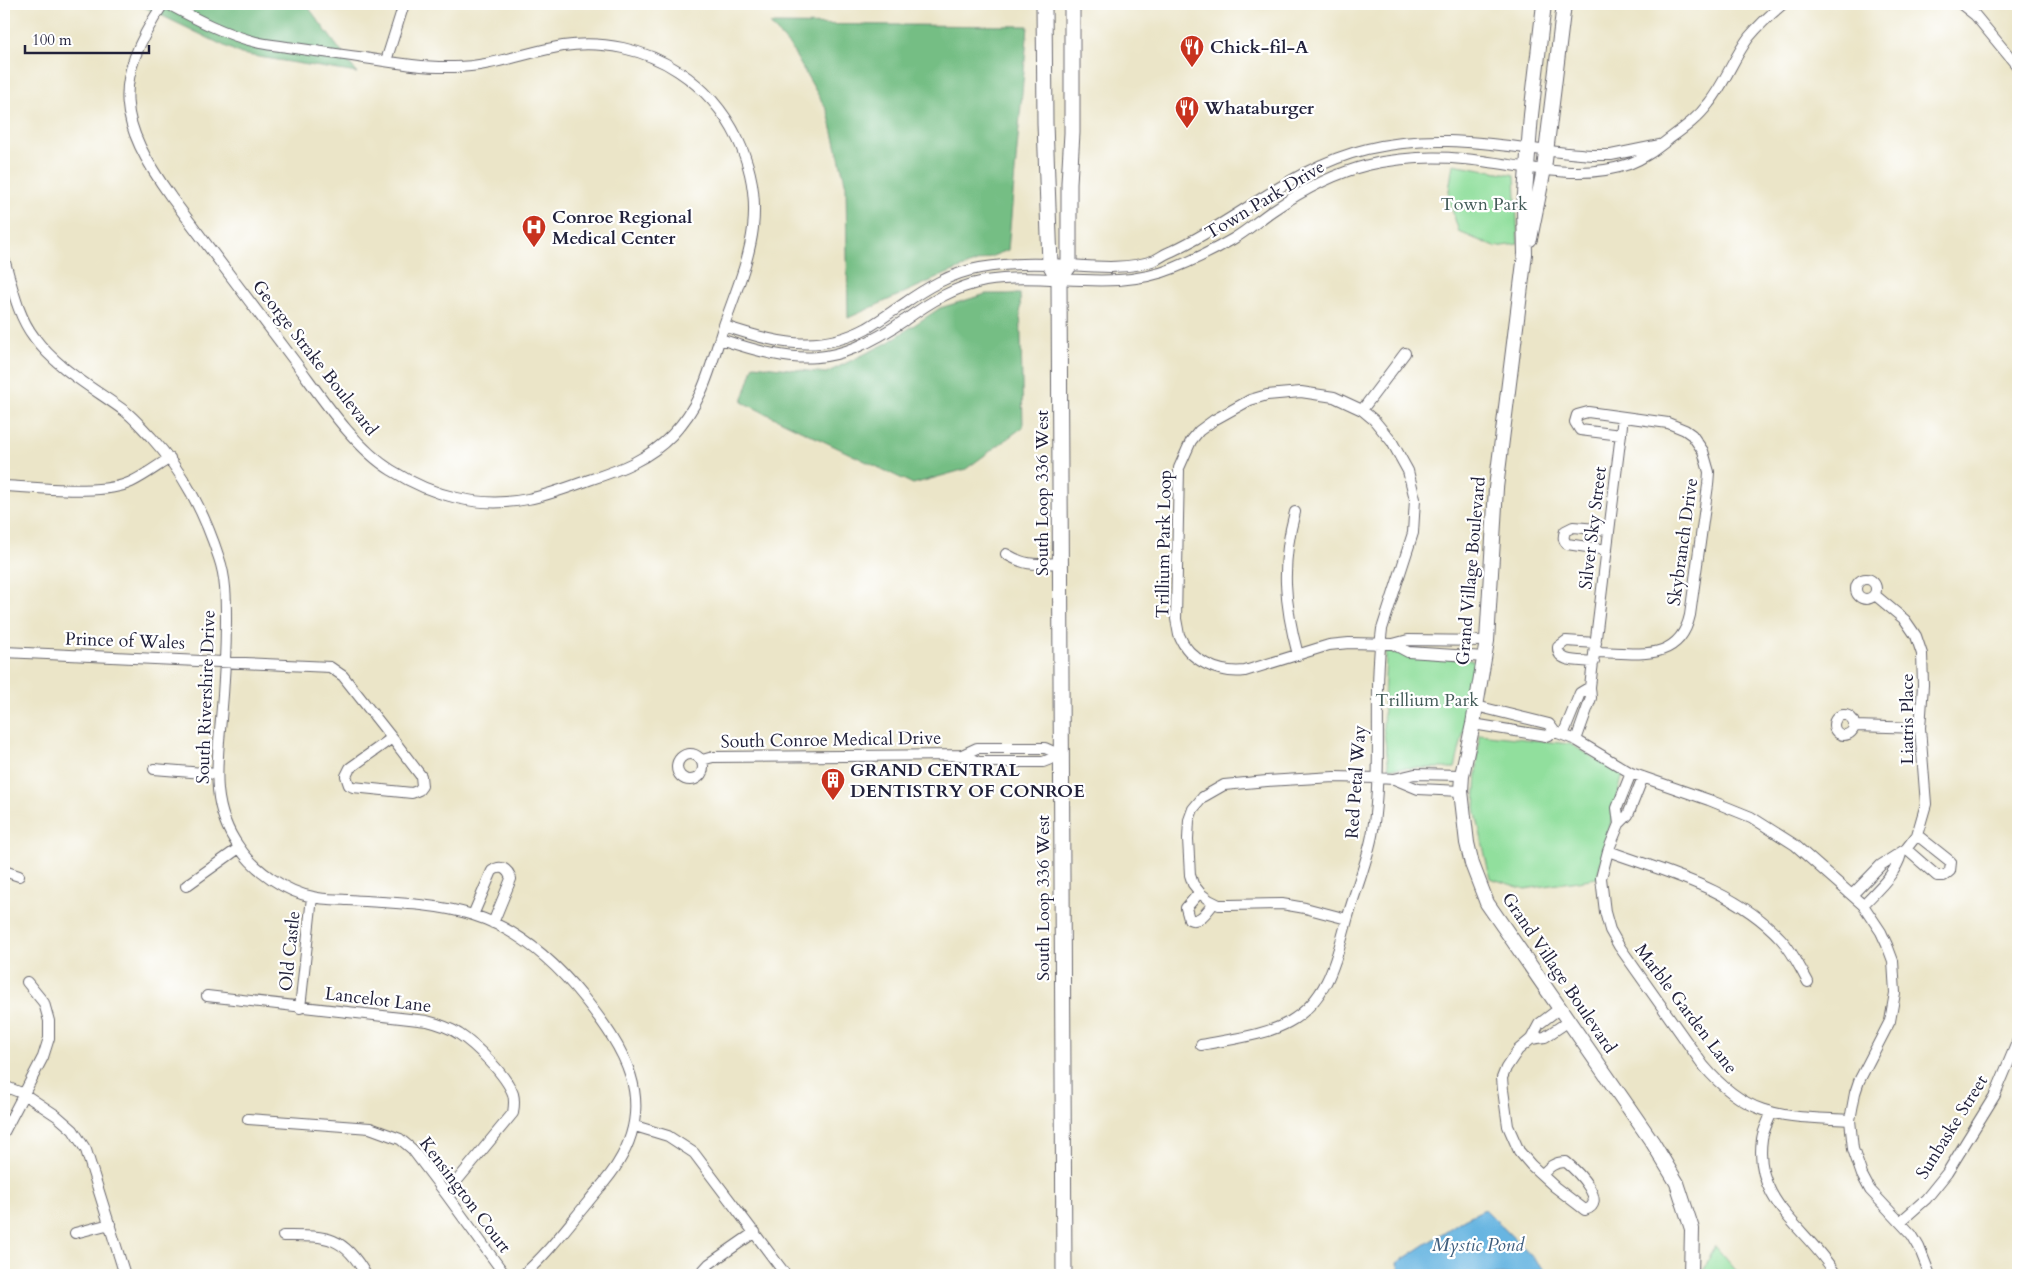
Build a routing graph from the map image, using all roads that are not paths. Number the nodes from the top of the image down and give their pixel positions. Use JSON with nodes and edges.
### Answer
{"nodes":[{"id":1,"x":163,"y":4,"type":"edge"},
{"id":2,"x":168,"y":4,"type":"edge"},
{"id":3,"x":404,"y":4,"type":"edge"},
{"id":4,"x":1044,"y":4,"type":"edge"},
{"id":5,"x":1072,"y":4,"type":"edge"},
{"id":6,"x":1783,"y":4,"type":"edge"},
{"id":7,"x":1961,"y":4,"type":"edge"},
{"id":8,"x":1544,"y":8,"type":"edge"},
{"id":9,"x":1564,"y":9,"type":"edge"},
{"id":10,"x":386,"y":61,"type":"junction"},
{"id":11,"x":2018,"y":67,"type":"edge"},
{"id":12,"x":1662,"y":144,"type":"junction"},
{"id":13,"x":1529,"y":148,"type":"junction"},
{"id":14,"x":1547,"y":150,"type":"junction"},
{"id":15,"x":1527,"y":167,"type":"junction"},
{"id":16,"x":1544,"y":169,"type":"junction"},
{"id":17,"x":1525,"y":254,"type":"junction"},
{"id":18,"x":4,"y":259,"type":"edge"},
{"id":19,"x":1050,"y":264,"type":"junction"},
{"id":20,"x":1068,"y":266,"type":"junction"},
{"id":21,"x":1060,"y":280,"type":"junction"},
{"id":22,"x":931,"y":285,"type":"junction"},
{"id":23,"x":938,"y":298,"type":"junction"},
{"id":24,"x":724,"y":326,"type":"junction"},
{"id":25,"x":720,"y":339,"type":"junction"},
{"id":26,"x":1405,"y":353,"type":"dead end"},
{"id":27,"x":1362,"y":410,"type":"junction"},
{"id":28,"x":1623,"y":417,"type":"junction"},
{"id":29,"x":1621,"y":435,"type":"junction"},
{"id":30,"x":170,"y":458,"type":"junction"},
{"id":31,"x":4,"y":486,"type":"edge"},
{"id":32,"x":1295,"y":512,"type":"dead end"},
{"id":33,"x":1609,"y":530,"type":"junction"},
{"id":34,"x":1607,"y":550,"type":"junction"},
{"id":35,"x":1006,"y":554,"type":"dead end"},
{"id":36,"x":1061,"y":563,"type":"junction"},
{"id":37,"x":1875,"y":595,"type":"dead end"},
{"id":38,"x":1487,"y":641,"type":"junction"},
{"id":39,"x":1380,"y":644,"type":"junction"},
{"id":40,"x":1392,"y":644,"type":"junction"},
{"id":41,"x":4,"y":652,"type":"edge"},
{"id":42,"x":1595,"y":652,"type":"junction"},
{"id":43,"x":1298,"y":655,"type":"junction"},
{"id":44,"x":1485,"y":657,"type":"junction"},
{"id":45,"x":226,"y":662,"type":"junction"},
{"id":46,"x":1590,"y":687,"type":"junction"},
{"id":47,"x":1476,"y":706,"type":"junction"},
{"id":48,"x":1473,"y":724,"type":"junction"},
{"id":49,"x":1855,"y":726,"type":"dead end"},
{"id":50,"x":1920,"y":728,"type":"junction"},
{"id":51,"x":1559,"y":733,"type":"junction"},
{"id":52,"x":392,"y":738,"type":"junction"},
{"id":53,"x":1576,"y":740,"type":"junction"},
{"id":54,"x":1061,"y":755,"type":"junction"},
{"id":55,"x":702,"y":760,"type":"dead end"},
{"id":56,"x":154,"y":769,"type":"dead end"},
{"id":57,"x":1631,"y":772,"type":"junction"},
{"id":58,"x":216,"y":774,"type":"junction"},
{"id":59,"x":1462,"y":775,"type":"junction"},
{"id":60,"x":1643,"y":777,"type":"junction"},
{"id":61,"x":1377,"y":778,"type":"junction"},
{"id":62,"x":1394,"y":779,"type":"junction"},
{"id":63,"x":1461,"y":791,"type":"junction"},
{"id":64,"x":1618,"y":824,"type":"junction"},
{"id":65,"x":1918,"y":835,"type":"junction"},
{"id":66,"x":239,"y":848,"type":"junction"},
{"id":67,"x":1608,"y":851,"type":"junction"},
{"id":68,"x":1904,"y":852,"type":"junction"},
{"id":69,"x":4,"y":871,"type":"edge"},
{"id":70,"x":19,"y":876,"type":"dead end"},
{"id":71,"x":186,"y":886,"type":"dead end"},
{"id":72,"x":1200,"y":892,"type":"junction"},
{"id":73,"x":1852,"y":895,"type":"junction"},
{"id":74,"x":312,"y":897,"type":"junction"},
{"id":75,"x":1214,"y":902,"type":"junction"},
{"id":76,"x":1863,"y":905,"type":"junction"},
{"id":77,"x":473,"y":915,"type":"junction"},
{"id":78,"x":1347,"y":919,"type":"junction"},
{"id":79,"x":493,"y":923,"type":"junction"},
{"id":80,"x":27,"y":982,"type":"dead end"},
{"id":81,"x":1808,"y":982,"type":"dead end"},
{"id":82,"x":207,"y":996,"type":"dead end"},
{"id":83,"x":300,"y":1008,"type":"junction"},
{"id":84,"x":1560,"y":1008,"type":"junction"},
{"id":85,"x":1569,"y":1021,"type":"junction"},
{"id":86,"x":1531,"y":1040,"type":"junction"},
{"id":87,"x":2018,"y":1040,"type":"edge"},
{"id":88,"x":1201,"y":1045,"type":"dead end"},
{"id":89,"x":4,"y":1086,"type":"edge"},
{"id":90,"x":24,"y":1094,"type":"junction"},
{"id":91,"x":1771,"y":1114,"type":"junction"},
{"id":92,"x":248,"y":1119,"type":"dead end"},
{"id":93,"x":1850,"y":1120,"type":"junction"},
{"id":94,"x":635,"y":1126,"type":"junction"},
{"id":95,"x":4,"y":1132,"type":"edge"},
{"id":96,"x":1542,"y":1175,"type":"junction"},
{"id":97,"x":446,"y":1194,"type":"junction"},
{"id":98,"x":1900,"y":1222,"type":"junction"},
{"id":99,"x":110,"y":1224,"type":"junction"},
{"id":100,"x":755,"y":1232,"type":"junction"},
{"id":101,"x":75,"y":1233,"type":"dead end"},
{"id":102,"x":283,"y":1236,"type":"dead end"},
{"id":103,"x":125,"y":1275,"type":"edge"},
{"id":104,"x":366,"y":1275,"type":"edge"},
{"id":105,"x":505,"y":1275,"type":"edge"},
{"id":106,"x":523,"y":1275,"type":"edge"},
{"id":107,"x":699,"y":1275,"type":"edge"},
{"id":108,"x":786,"y":1275,"type":"edge"},
{"id":109,"x":1064,"y":1275,"type":"edge"},
{"id":110,"x":1691,"y":1275,"type":"edge"},
{"id":111,"x":1836,"y":1275,"type":"edge"},
{"id":112,"x":1930,"y":1275,"type":"edge"}],
"edges":[{"from":1,"to":25,"type":"street","name":"George Strake Boulevard"},
{"from":2,"to":10,"type":"street","name":"George Strake Boulevard"},
{"from":3,"to":10,"type":"street"},
{"from":4,"to":19,"type":"main road"},
{"from":5,"to":20,"type":"main road","name":"South Loop 336 West"},
{"from":6,"to":12,"type":"street","name":"Town Park Drive"},
{"from":7,"to":11,"type":"street"},
{"from":8,"to":9,"type":"street"},
{"from":8,"to":13,"type":"street","name":"Grand Village Boulevard"},
{"from":9,"to":14,"type":"street","name":"Grand Village Boulevard"},
{"from":10,"to":24,"type":"street","name":"George Strake Boulevard"},
{"from":12,"to":14,"type":"street","name":"Town Park Drive"},
{"from":12,"to":16,"type":"street","name":"Town Park Drive"},
{"from":13,"to":14,"type":"street","name":"Town Park Drive"},
{"from":13,"to":15,"type":"street","name":"Grand Village Boulevard"},
{"from":13,"to":20,"type":"street","name":"Town Park Drive"},
{"from":14,"to":16,"type":"street","name":"Grand Village Boulevard"},
{"from":15,"to":16,"type":"street","name":"Town Park Drive"},
{"from":15,"to":17,"type":"street","name":"Grand Village Boulevard"},
{"from":15,"to":21,"type":"street","name":"Town Park Drive"},
{"from":16,"to":17,"type":"street","name":"Grand Village Boulevard"},
{"from":17,"to":38,"type":"street","name":"Grand Village Boulevard"},
{"from":18,"to":30,"type":"street","name":"South Rivershire Drive"},
{"from":19,"to":20,"type":"street","name":"Town Park Drive"},
{"from":19,"to":21,"type":"main road"},
{"from":19,"to":22,"type":"street","name":"Town Park Drive"},
{"from":20,"to":21,"type":"main road","name":"South Loop 336 West"},
{"from":21,"to":23,"type":"street","name":"Town Park Drive"},
{"from":21,"to":36,"type":"main road","name":"South Loop 336 West"},
{"from":22,"to":23,"type":"street"},
{"from":22,"to":24,"type":"street","name":"Town Park Drive"},
{"from":23,"to":25,"type":"street","name":"Town Park Drive"},
{"from":24,"to":25,"type":"street","name":"George Strake Boulevard"},
{"from":26,"to":27,"type":"street"},
{"from":27,"to":39,"type":"street","name":"Trillium Park Loop"},
{"from":27,"to":43,"type":"street","name":"Trillium Park Loop"},
{"from":28,"to":29,"type":"street","name":"Silver Sky Street"},
{"from":28,"to":29,"type":"street","name":"Skybranch Drive"},
{"from":28,"to":42,"type":"street","name":"Skybranch Drive"},
{"from":29,"to":33,"type":"street","name":"Silver Sky Street"},
{"from":30,"to":31,"type":"street"},
{"from":30,"to":45,"type":"street","name":"South Rivershire Drive"},
{"from":32,"to":43,"type":"street"},
{"from":33,"to":34,"type":"street","name":"Silver Sky Street"},
{"from":33,"to":34,"type":"street"},
{"from":34,"to":42,"type":"street","name":"Silver Sky Street"},
{"from":35,"to":36,"type":"street"},
{"from":36,"to":54,"type":"main road","name":"South Loop 336 West"},
{"from":37,"to":50,"type":"street","name":"Liatris Place"},
{"from":38,"to":40,"type":"street","name":"Trillium Park Loop"},
{"from":38,"to":44,"type":"street","name":"Grand Village Boulevard"},
{"from":39,"to":40,"type":"street","name":"Trillium Park Loop"},
{"from":39,"to":43,"type":"street","name":"Trillium Park Loop"},
{"from":39,"to":61,"type":"street","name":"Red Petal Way"},
{"from":40,"to":44,"type":"street","name":"Trillium Park Loop"},
{"from":41,"to":45,"type":"street","name":"Prince of Wales"},
{"from":42,"to":46,"type":"street","name":"Silver Sky Street"},
{"from":44,"to":47,"type":"street","name":"Grand Village Boulevard"},
{"from":45,"to":52,"type":"street","name":"Prince of Wales"},
{"from":45,"to":58,"type":"street","name":"South Rivershire Drive"},
{"from":46,"to":51,"type":"street"},
{"from":46,"to":53,"type":"street","name":"Silver Sky Street"},
{"from":47,"to":48,"type":"street","name":"Grand Village Boulevard"},
{"from":47,"to":51,"type":"street"},
{"from":48,"to":51,"type":"street"},
{"from":48,"to":59,"type":"street","name":"Grand Village Boulevard"},
{"from":49,"to":50,"type":"street"},
{"from":50,"to":65,"type":"street","name":"Liatris Place"},
{"from":51,"to":53,"type":"street"},
{"from":52,"to":52,"type":"street","name":"Prince of Wales"},
{"from":53,"to":57,"type":"street"},
{"from":54,"to":55,"type":"street","name":"South Conroe Medical Drive"},
{"from":54,"to":109,"type":"main road","name":"South Loop 336 West"},
{"from":56,"to":58,"type":"street"},
{"from":57,"to":60,"type":"street"},
{"from":57,"to":64,"type":"street","name":"Marble Garden Lane"},
{"from":58,"to":66,"type":"street","name":"South Rivershire Drive"},
{"from":59,"to":62,"type":"street"},
{"from":59,"to":63,"type":"street","name":"Grand Village Boulevard"},
{"from":60,"to":64,"type":"street","name":"Marble Garden Lane"},
{"from":60,"to":73,"type":"street"},
{"from":61,"to":62,"type":"street"},
{"from":61,"to":72,"type":"street"},
{"from":61,"to":78,"type":"street","name":"Red Petal Way"},
{"from":62,"to":63,"type":"street"},
{"from":63,"to":84,"type":"street","name":"Grand Village Boulevard"},
{"from":64,"to":67,"type":"street","name":"Marble Garden Lane"},
{"from":65,"to":68,"type":"street","name":"Liatris Place"},
{"from":65,"to":68,"type":"street"},
{"from":66,"to":71,"type":"street"},
{"from":66,"to":74,"type":"street","name":"South Rivershire Drive"},
{"from":67,"to":81,"type":"street"},
{"from":67,"to":91,"type":"street","name":"Marble Garden Lane"},
{"from":68,"to":73,"type":"street","name":"Liatris Place"},
{"from":68,"to":76,"type":"street","name":"Liatris Place"},
{"from":69,"to":70,"type":"street"},
{"from":72,"to":75,"type":"street"},
{"from":72,"to":75,"type":"street"},
{"from":73,"to":76,"type":"street"},
{"from":74,"to":77,"type":"street","name":"South Rivershire Drive"},
{"from":74,"to":83,"type":"street","name":"Old Castle"},
{"from":75,"to":78,"type":"street"},
{"from":76,"to":93,"type":"street"},
{"from":77,"to":79,"type":"street","name":"South Rivershire Drive"},
{"from":77,"to":79,"type":"street"},
{"from":78,"to":88,"type":"street","name":"Red Petal Way"},
{"from":79,"to":94,"type":"street","name":"South Rivershire Drive"},
{"from":80,"to":90,"type":"street"},
{"from":82,"to":83,"type":"street","name":"Lancelot Lane"},
{"from":83,"to":97,"type":"street","name":"Lancelot Lane"},
{"from":84,"to":85,"type":"street","name":"Grand Village Boulevard"},
{"from":84,"to":86,"type":"street"},
{"from":85,"to":86,"type":"street"},
{"from":85,"to":110,"type":"street","name":"Grand Village Boulevard"},
{"from":86,"to":96,"type":"street"},
{"from":87,"to":98,"type":"street","name":"Sunbaske Street"},
{"from":89,"to":90,"type":"street"},
{"from":90,"to":95,"type":"street"},
{"from":90,"to":99,"type":"street"},
{"from":91,"to":93,"type":"street","name":"Marble Garden Lane"},
{"from":91,"to":111,"type":"street"},
{"from":92,"to":97,"type":"street","name":"Kensington Court"},
{"from":93,"to":98,"type":"street"},
{"from":94,"to":100,"type":"street"},
{"from":94,"to":106,"type":"street"},
{"from":96,"to":96,"type":"street"},
{"from":97,"to":105,"type":"street","name":"Kensington Court"},
{"from":98,"to":112,"type":"street"},
{"from":99,"to":101,"type":"street"},
{"from":99,"to":103,"type":"street"},
{"from":100,"to":107,"type":"street"},
{"from":100,"to":108,"type":"street"},
{"from":102,"to":104,"type":"street"}]}
